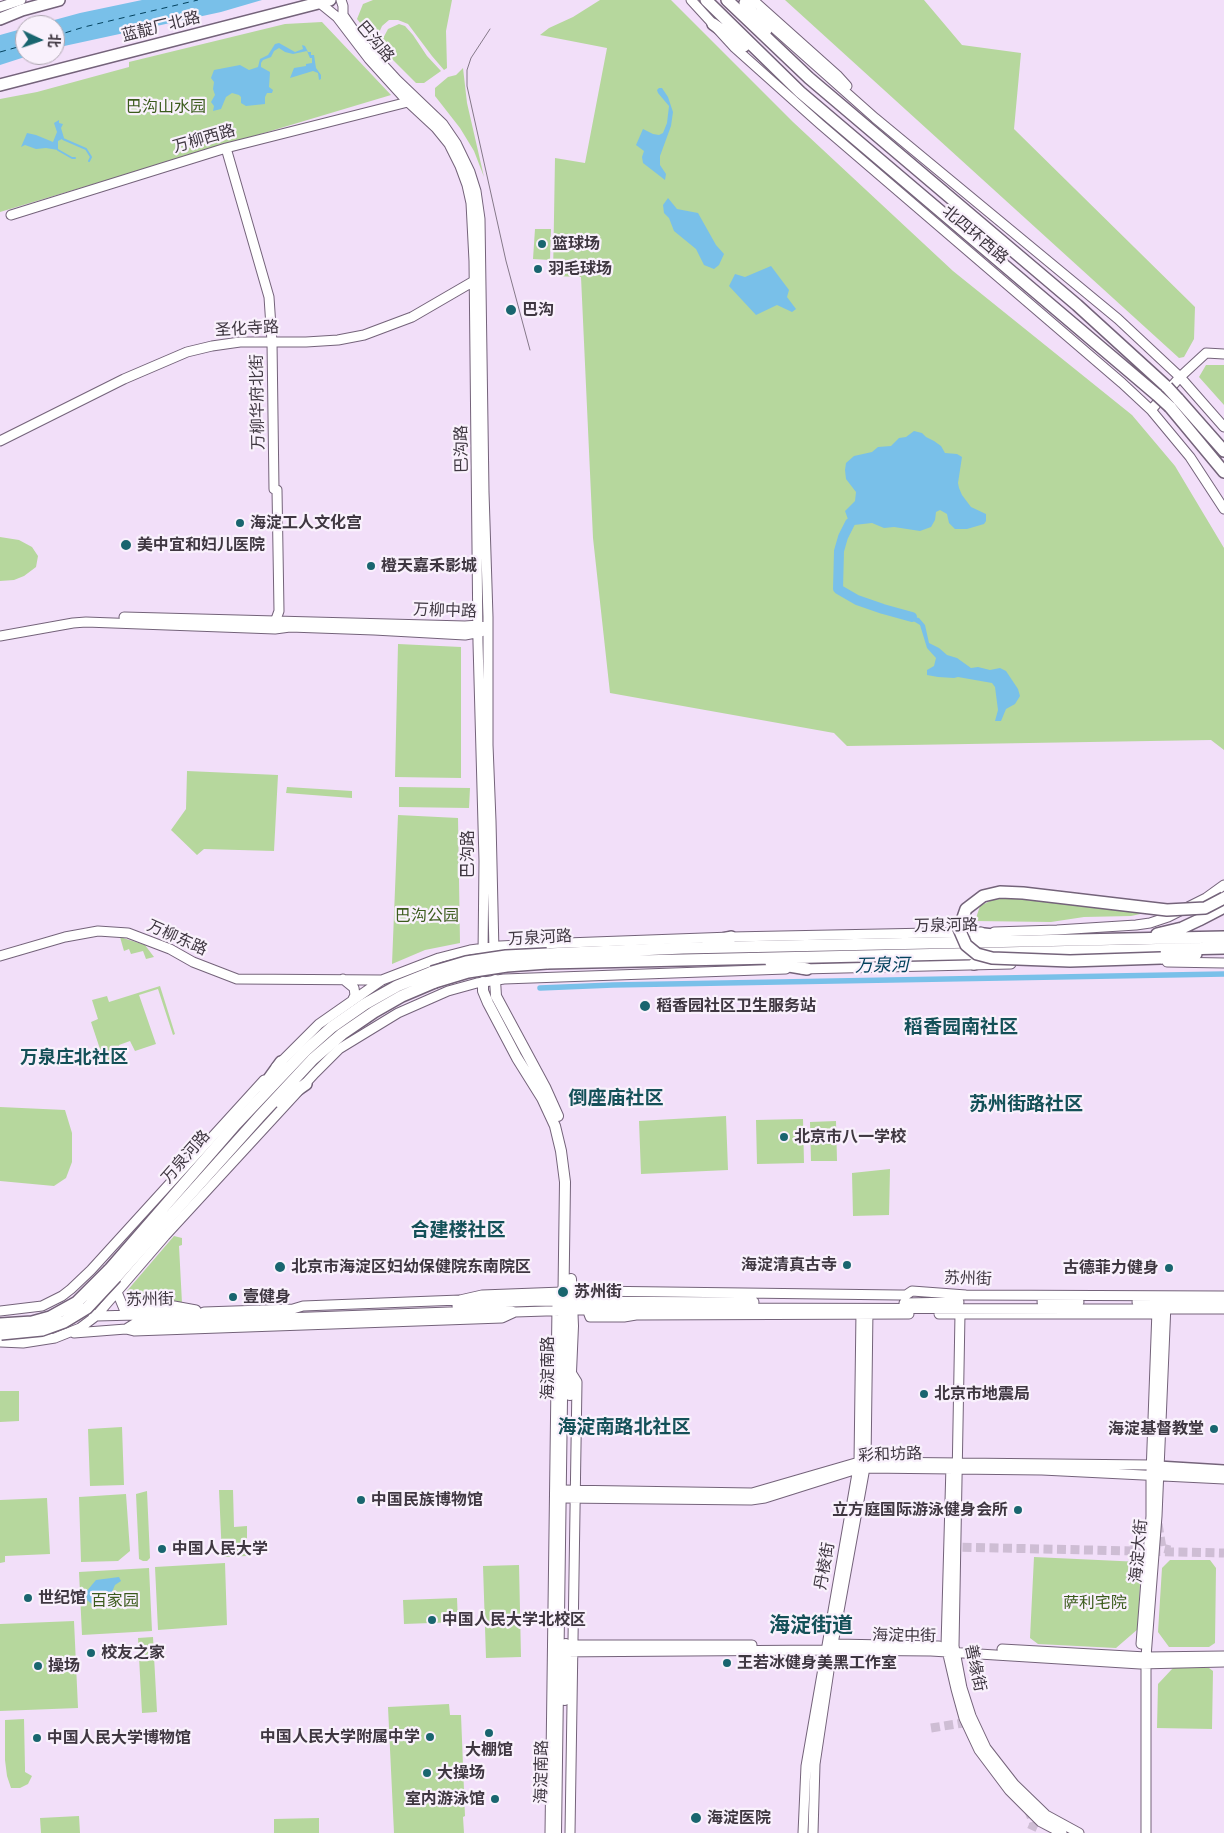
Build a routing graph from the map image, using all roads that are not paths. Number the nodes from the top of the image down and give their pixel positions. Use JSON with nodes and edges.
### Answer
{"nodes":[{"id":1,"x":21,"y":0,"type":"edge"},
{"id":2,"x":59,"y":0,"type":"edge"},
{"id":3,"x":341,"y":0,"type":"edge"},
{"id":4,"x":691,"y":0,"type":"edge"},
{"id":5,"x":706,"y":0,"type":"edge"},
{"id":6,"x":727,"y":0,"type":"edge"},
{"id":7,"x":747,"y":1,"type":"edge"},
{"id":8,"x":326,"y":2,"type":"edge"},
{"id":9,"x":0,"y":7,"type":"edge"},
{"id":10,"x":0,"y":19,"type":"edge"},
{"id":11,"x":713,"y":24,"type":"junction"},
{"id":12,"x":788,"y":59,"type":"junction"},
{"id":13,"x":778,"y":71,"type":"junction"},
{"id":14,"x":0,"y":85,"type":"edge"},
{"id":15,"x":408,"y":102,"type":"junction"},
{"id":16,"x":875,"y":118,"type":"junction"},
{"id":17,"x":226,"y":148,"type":"junction"},
{"id":18,"x":12,"y":214,"type":"dead end"},
{"id":19,"x":474,"y":281,"type":"junction"},
{"id":20,"x":272,"y":342,"type":"junction"},
{"id":21,"x":1224,"y":354,"type":"edge"},
{"id":22,"x":1180,"y":377,"type":"junction"},
{"id":23,"x":1174,"y":403,"type":"junction"},
{"id":24,"x":1151,"y":410,"type":"junction"},
{"id":25,"x":1224,"y":427,"type":"edge"},
{"id":26,"x":0,"y":441,"type":"edge"},
{"id":27,"x":1224,"y":451,"type":"edge"},
{"id":28,"x":1224,"y":472,"type":"edge"},
{"id":29,"x":1224,"y":509,"type":"edge"},
{"id":30,"x":275,"y":625,"type":"junction"},
{"id":31,"x":488,"y":628,"type":"junction"},
{"id":32,"x":478,"y":629,"type":"junction"},
{"id":33,"x":0,"y":631,"type":"edge"},
{"id":34,"x":0,"y":636,"type":"edge"},
{"id":35,"x":1224,"y":885,"type":"edge"},
{"id":36,"x":1224,"y":898,"type":"edge"},
{"id":37,"x":1224,"y":907,"type":"edge"},
{"id":38,"x":975,"y":932,"type":"junction"},
{"id":39,"x":730,"y":937,"type":"junction"},
{"id":40,"x":1224,"y":937,"type":"edge"},
{"id":41,"x":1129,"y":939,"type":"junction"},
{"id":42,"x":1043,"y":941,"type":"junction"},
{"id":43,"x":522,"y":944,"type":"junction"},
{"id":44,"x":539,"y":944,"type":"junction"},
{"id":45,"x":493,"y":946,"type":"junction"},
{"id":46,"x":483,"y":948,"type":"junction"},
{"id":47,"x":682,"y":948,"type":"junction"},
{"id":48,"x":1224,"y":948,"type":"edge"},
{"id":49,"x":1027,"y":952,"type":"junction"},
{"id":50,"x":0,"y":956,"type":"edge"},
{"id":51,"x":439,"y":958,"type":"junction"},
{"id":52,"x":547,"y":959,"type":"junction"},
{"id":53,"x":742,"y":959,"type":"junction"},
{"id":54,"x":494,"y":962,"type":"junction"},
{"id":55,"x":1224,"y":963,"type":"edge"},
{"id":56,"x":483,"y":964,"type":"junction"},
{"id":57,"x":974,"y":964,"type":"junction"},
{"id":58,"x":807,"y":969,"type":"junction"},
{"id":59,"x":433,"y":977,"type":"junction"},
{"id":60,"x":539,"y":977,"type":"junction"},
{"id":61,"x":343,"y":979,"type":"junction"},
{"id":62,"x":382,"y":980,"type":"junction"},
{"id":63,"x":495,"y":980,"type":"junction"},
{"id":64,"x":483,"y":982,"type":"junction"},
{"id":65,"x":450,"y":990,"type":"junction"},
{"id":66,"x":352,"y":1001,"type":"junction"},
{"id":67,"x":281,"y":1062,"type":"junction"},
{"id":68,"x":306,"y":1084,"type":"junction"},
{"id":69,"x":260,"y":1116,"type":"junction"},
{"id":70,"x":236,"y":1124,"type":"junction"},
{"id":71,"x":91,"y":1270,"type":"junction"},
{"id":72,"x":112,"y":1274,"type":"junction"},
{"id":73,"x":117,"y":1292,"type":"junction"},
{"id":74,"x":62,"y":1296,"type":"junction"},
{"id":75,"x":1224,"y":1296,"type":"edge"},
{"id":76,"x":565,"y":1302,"type":"junction"},
{"id":77,"x":1224,"y":1302,"type":"edge"},
{"id":78,"x":42,"y":1306,"type":"junction"},
{"id":79,"x":1162,"y":1308,"type":"junction"},
{"id":80,"x":864,"y":1309,"type":"junction"},
{"id":81,"x":1224,"y":1309,"type":"edge"},
{"id":82,"x":0,"y":1312,"type":"edge"},
{"id":83,"x":204,"y":1312,"type":"junction"},
{"id":84,"x":960,"y":1314,"type":"junction"},
{"id":85,"x":1224,"y":1314,"type":"edge"},
{"id":86,"x":96,"y":1316,"type":"junction"},
{"id":87,"x":0,"y":1324,"type":"edge"},
{"id":88,"x":0,"y":1334,"type":"edge"},
{"id":89,"x":68,"y":1334,"type":"junction"},
{"id":90,"x":55,"y":1338,"type":"junction"},
{"id":91,"x":0,"y":1342,"type":"edge"},
{"id":92,"x":862,"y":1465,"type":"junction"},
{"id":93,"x":954,"y":1466,"type":"junction"},
{"id":94,"x":1224,"y":1466,"type":"edge"},
{"id":95,"x":1155,"y":1469,"type":"junction"},
{"id":96,"x":1224,"y":1471,"type":"edge"},
{"id":97,"x":1224,"y":1479,"type":"edge"},
{"id":98,"x":568,"y":1494,"type":"junction"},
{"id":99,"x":829,"y":1647,"type":"junction"},
{"id":100,"x":563,"y":1649,"type":"junction"},
{"id":101,"x":951,"y":1649,"type":"junction"},
{"id":102,"x":1224,"y":1656,"type":"edge"},
{"id":103,"x":1143,"y":1660,"type":"junction"},
{"id":104,"x":1224,"y":1662,"type":"edge"},
{"id":105,"x":550,"y":1833,"type":"edge"},
{"id":106,"x":556,"y":1833,"type":"edge"},
{"id":107,"x":563,"y":1833,"type":"edge"},
{"id":108,"x":570,"y":1833,"type":"edge"},
{"id":109,"x":804,"y":1833,"type":"edge"},
{"id":110,"x":813,"y":1833,"type":"edge"},
{"id":111,"x":1062,"y":1833,"type":"edge"},
{"id":112,"x":1079,"y":1833,"type":"edge"},
{"id":113,"x":1140,"y":1833,"type":"edge"},
{"id":114,"x":1146,"y":1833,"type":"edge"}],
"edges":[{"from":1,"to":9,"type":"street"},
{"from":2,"to":10,"type":"highway"},
{"from":3,"to":31,"type":"street","name":"巴沟路"},
{"from":4,"to":11,"type":"street","name":"北四环西路"},
{"from":5,"to":13,"type":"highway","name":"北四环西路"},
{"from":6,"to":12,"type":"highway","name":"北四环西路"},
{"from":7,"to":12,"type":"highway"},
{"from":7,"to":16,"type":"street","name":"北四环西路"},
{"from":7,"to":16,"type":"street"},
{"from":8,"to":14,"type":"highway","name":"蓝靛厂北路"},
{"from":8,"to":15,"type":"street","name":"巴沟路"},
{"from":11,"to":13,"type":"highway"},
{"from":11,"to":24,"type":"street","name":"北四环西路"},
{"from":12,"to":23,"type":"highway","name":"北四环西路","bridge":true},
{"from":13,"to":23,"type":"highway","name":"北四环西路","bridge":true},
{"from":15,"to":17,"type":"street","name":"万柳西路"},
{"from":15,"to":19,"type":"street","name":"巴沟路"},
{"from":16,"to":22,"type":"street","name":"北四环西路"},
{"from":17,"to":18,"type":"street","name":"万柳西路"},
{"from":17,"to":20,"type":"street","name":"万柳华府北街"},
{"from":19,"to":20,"type":"street","name":"圣化寺路"},
{"from":19,"to":32,"type":"street","name":"巴沟路"},
{"from":20,"to":26,"type":"street","name":"圣化寺路"},
{"from":20,"to":30,"type":"street","name":"万柳华府北街"},
{"from":21,"to":22,"type":"street"},
{"from":22,"to":24,"type":"street"},
{"from":22,"to":25,"type":"street","name":"北四环西路"},
{"from":23,"to":27,"type":"highway","name":"北四环西路"},
{"from":23,"to":28,"type":"highway","name":"北四环西路"},
{"from":24,"to":29,"type":"street","name":"北四环西路"},
{"from":30,"to":32,"type":"street","name":"万柳中路"},
{"from":30,"to":33,"type":"street","name":"万柳中路"},
{"from":30,"to":34,"type":"street","name":"万柳中路"},
{"from":31,"to":32,"type":"street","name":"万柳中路"},
{"from":31,"to":45,"type":"street","name":"巴沟路"},
{"from":32,"to":46,"type":"street","name":"巴沟路"},
{"from":35,"to":38,"type":"street","name":"万泉河路"},
{"from":36,"to":48,"type":"highway","bridge":true},
{"from":37,"to":41,"type":"highway"},
{"from":38,"to":39,"type":"street","name":"万泉河路"},
{"from":38,"to":42,"type":"highway"},
{"from":39,"to":44,"type":"street","name":"万泉河路"},
{"from":39,"to":47,"type":"highway"},
{"from":40,"to":41,"type":"highway","name":"万泉河路"},
{"from":41,"to":42,"type":"highway","name":"万泉河路"},
{"from":42,"to":47,"type":"highway","name":"万泉河路"},
{"from":43,"to":44,"type":"street","name":"万泉河路"},
{"from":43,"to":45,"type":"street","name":"万泉河路"},
{"from":43,"to":54,"type":"street"},
{"from":44,"to":60,"type":"street"},
{"from":45,"to":46,"type":"street","name":"万泉河路"},
{"from":45,"to":54,"type":"street","name":"巴沟路"},
{"from":46,"to":51,"type":"street","name":"万泉河路"},
{"from":46,"to":56,"type":"street","name":"巴沟路"},
{"from":47,"to":52,"type":"highway","name":"万泉河路"},
{"from":48,"to":49,"type":"highway","name":"万泉河路"},
{"from":49,"to":53,"type":"highway","name":"万泉河路"},
{"from":49,"to":57,"type":"highway"},
{"from":50,"to":61,"type":"street","name":"万柳东路"},
{"from":51,"to":62,"type":"street","name":"万泉河路"},
{"from":51,"to":65,"type":"street"},
{"from":52,"to":53,"type":"highway","name":"万泉河路"},
{"from":52,"to":59,"type":"highway","name":"万泉河路","bridge":true},
{"from":53,"to":58,"type":"highway"},
{"from":54,"to":56,"type":"street"},
{"from":54,"to":63,"type":"street","name":"巴沟路"},
{"from":55,"to":57,"type":"street"},
{"from":56,"to":64,"type":"street","name":"巴沟路"},
{"from":56,"to":65,"type":"street"},
{"from":57,"to":58,"type":"street"},
{"from":58,"to":60,"type":"street"},
{"from":59,"to":69,"type":"highway","name":"万泉河路"},
{"from":59,"to":70,"type":"highway","name":"万泉河路"},
{"from":60,"to":63,"type":"street"},
{"from":61,"to":62,"type":"street","name":"万柳东路"},
{"from":61,"to":66,"type":"street"},
{"from":62,"to":66,"type":"street","name":"万泉河路"},
{"from":63,"to":64,"type":"street"},
{"from":63,"to":76,"type":"main road","name":"海淀南路"},
{"from":64,"to":65,"type":"street"},
{"from":64,"to":76,"type":"main road","name":"海淀南路"},
{"from":65,"to":68,"type":"street"},
{"from":66,"to":67,"type":"street","name":"万泉河路"},
{"from":67,"to":70,"type":"highway"},
{"from":67,"to":71,"type":"street","name":"万泉河路"},
{"from":68,"to":69,"type":"highway"},
{"from":68,"to":73,"type":"street"},
{"from":69,"to":72,"type":"highway","name":"万泉河路"},
{"from":70,"to":72,"type":"highway","name":"万泉河路"},
{"from":71,"to":73,"type":"street"},
{"from":71,"to":74,"type":"street","name":"万泉河路"},
{"from":72,"to":87,"type":"highway","name":"万泉河路","bridge":true},
{"from":72,"to":88,"type":"highway","name":"万泉河路","bridge":true},
{"from":73,"to":83,"type":"street","name":"苏州街"},
{"from":73,"to":86,"type":"street"},
{"from":74,"to":78,"type":"street","name":"万泉河路"},
{"from":74,"to":86,"type":"street"},
{"from":74,"to":89,"type":"street"},
{"from":75,"to":76,"type":"street","name":"苏州街"},
{"from":76,"to":80,"type":"street","name":"苏州街"},
{"from":76,"to":80,"type":"street","name":"苏州街"},
{"from":76,"to":83,"type":"street","name":"苏州街"},
{"from":76,"to":89,"type":"street","name":"苏州街"},
{"from":76,"to":98,"type":"main road","name":"海淀南路"},
{"from":76,"to":98,"type":"main road","name":"海淀南路"},
{"from":76,"to":100,"type":"street","name":"海淀南路"},
{"from":77,"to":79,"type":"street","name":"苏州街"},
{"from":78,"to":82,"type":"street","name":"万泉河路"},
{"from":78,"to":90,"type":"street"},
{"from":79,"to":80,"type":"street","name":"苏州街"},
{"from":79,"to":81,"type":"street","name":"苏州街"},
{"from":79,"to":84,"type":"street","name":"苏州街"},
{"from":79,"to":85,"type":"street","name":"苏州街"},
{"from":79,"to":95,"type":"street","name":"海淀大街"},
{"from":80,"to":84,"type":"street","name":"苏州街"},
{"from":80,"to":92,"type":"street","name":"丹棱街"},
{"from":83,"to":86,"type":"street","name":"苏州街"},
{"from":84,"to":93,"type":"street","name":"善缘街"},
{"from":86,"to":89,"type":"street"},
{"from":89,"to":90,"type":"street"},
{"from":90,"to":91,"type":"street"},
{"from":92,"to":93,"type":"street","name":"彩和坊路"},
{"from":92,"to":98,"type":"street","name":"彩和坊路"},
{"from":92,"to":99,"type":"street","name":"丹棱街"},
{"from":93,"to":95,"type":"street","name":"彩和坊路"},
{"from":93,"to":101,"type":"street","name":"善缘街"},
{"from":94,"to":95,"type":"street","name":"彩和坊路"},
{"from":95,"to":96,"type":"highway"},
{"from":95,"to":97,"type":"street","name":"彩和坊路"},
{"from":95,"to":103,"type":"street","name":"海淀大街"},
{"from":98,"to":100,"type":"main road","name":"海淀南路"},
{"from":99,"to":100,"type":"street","name":"海淀中街"},
{"from":99,"to":101,"type":"street","name":"海淀中街"},
{"from":99,"to":109,"type":"street","name":"丹棱街"},
{"from":99,"to":110,"type":"street","name":"丹棱街"},
{"from":100,"to":105,"type":"street","name":"海淀南路"},
{"from":100,"to":106,"type":"main road","name":"海淀南路"},
{"from":100,"to":107,"type":"main road","name":"海淀南路"},
{"from":100,"to":108,"type":"street","name":"海淀南路"},
{"from":101,"to":103,"type":"street","name":"海淀中街"},
{"from":101,"to":111,"type":"street","name":"善缘街"},
{"from":101,"to":112,"type":"street","name":"善缘街"},
{"from":102,"to":103,"type":"street","name":"海淀中街"},
{"from":103,"to":104,"type":"street","name":"海淀中街"},
{"from":103,"to":113,"type":"street","name":"海淀大街"},
{"from":103,"to":114,"type":"street","name":"海淀大街"}]}
